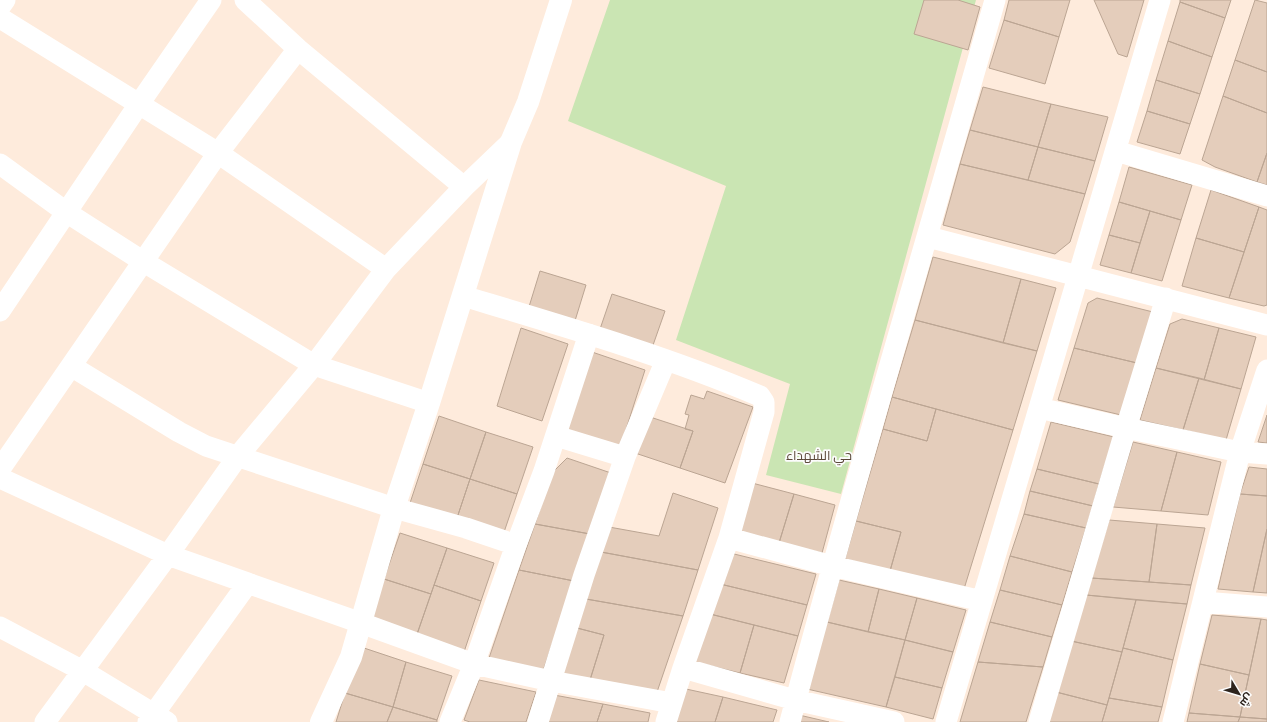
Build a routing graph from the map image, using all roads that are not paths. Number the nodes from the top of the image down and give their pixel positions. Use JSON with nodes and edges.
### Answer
{"nodes":[{"id":1,"x":5,"y":0,"type":"edge"},
{"id":2,"x":211,"y":0,"type":"edge"},
{"id":3,"x":245,"y":0,"type":"edge"},
{"id":4,"x":561,"y":0,"type":"edge"},
{"id":5,"x":995,"y":0,"type":"edge"},
{"id":6,"x":1160,"y":0,"type":"edge"},
{"id":7,"x":0,"y":7,"type":"edge"},
{"id":8,"x":0,"y":18,"type":"edge"},
{"id":9,"x":298,"y":48,"type":"junction"},
{"id":10,"x":139,"y":104,"type":"junction"},
{"id":11,"x":511,"y":142,"type":"junction"},
{"id":12,"x":1116,"y":151,"type":"junction"},
{"id":13,"x":218,"y":153,"type":"junction"},
{"id":14,"x":0,"y":164,"type":"edge"},
{"id":15,"x":464,"y":187,"type":"junction"},
{"id":16,"x":1267,"y":196,"type":"edge"},
{"id":17,"x":66,"y":212,"type":"junction"},
{"id":18,"x":928,"y":237,"type":"junction"},
{"id":19,"x":144,"y":262,"type":"junction"},
{"id":20,"x":386,"y":269,"type":"junction"},
{"id":21,"x":1078,"y":276,"type":"junction"},
{"id":22,"x":463,"y":296,"type":"junction"},
{"id":23,"x":1166,"y":298,"type":"junction"},
{"id":24,"x":0,"y":311,"type":"edge"},
{"id":25,"x":1267,"y":325,"type":"edge"},
{"id":26,"x":589,"y":334,"type":"junction"},
{"id":27,"x":666,"y":360,"type":"junction"},
{"id":28,"x":314,"y":365,"type":"junction"},
{"id":29,"x":71,"y":366,"type":"junction"},
{"id":30,"x":1267,"y":370,"type":"edge"},
{"id":31,"x":430,"y":403,"type":"junction"},
{"id":32,"x":1039,"y":408,"type":"junction"},
{"id":33,"x":1126,"y":428,"type":"junction"},
{"id":34,"x":556,"y":436,"type":"junction"},
{"id":35,"x":1240,"y":452,"type":"junction"},
{"id":36,"x":1267,"y":454,"type":"edge"},
{"id":37,"x":238,"y":456,"type":"junction"},
{"id":38,"x":625,"y":457,"type":"junction"},
{"id":39,"x":0,"y":469,"type":"edge"},
{"id":40,"x":0,"y":478,"type":"edge"},
{"id":41,"x":394,"y":508,"type":"junction"},
{"id":42,"x":729,"y":538,"type":"junction"},
{"id":43,"x":516,"y":545,"type":"junction"},
{"id":44,"x":168,"y":555,"type":"junction"},
{"id":45,"x":832,"y":566,"type":"junction"},
{"id":46,"x":248,"y":583,"type":"junction"},
{"id":47,"x":982,"y":601,"type":"junction"},
{"id":48,"x":1203,"y":602,"type":"junction"},
{"id":49,"x":1267,"y":607,"type":"edge"},
{"id":50,"x":361,"y":622,"type":"junction"},
{"id":51,"x":0,"y":626,"type":"edge"},
{"id":52,"x":474,"y":664,"type":"junction"},
{"id":53,"x":683,"y":668,"type":"junction"},
{"id":54,"x":84,"y":671,"type":"junction"},
{"id":55,"x":551,"y":681,"type":"junction"},
{"id":56,"x":795,"y":700,"type":"junction"},
{"id":57,"x":669,"y":712,"type":"edge"},
{"id":58,"x":156,"y":719,"type":"edge"},
{"id":59,"x":45,"y":722,"type":"edge"},
{"id":60,"x":321,"y":722,"type":"edge"},
{"id":61,"x":450,"y":722,"type":"edge"},
{"id":62,"x":538,"y":722,"type":"edge"},
{"id":63,"x":790,"y":722,"type":"edge"},
{"id":64,"x":894,"y":722,"type":"edge"},
{"id":65,"x":946,"y":722,"type":"edge"},
{"id":66,"x":1039,"y":722,"type":"edge"},
{"id":67,"x":1173,"y":722,"type":"edge"}],
"edges":[{"from":1,"to":7,"type":"street"},
{"from":2,"to":10,"type":"street"},
{"from":3,"to":9,"type":"street"},
{"from":4,"to":11,"type":"main road"},
{"from":5,"to":18,"type":"street"},
{"from":6,"to":12,"type":"street"},
{"from":8,"to":10,"type":"street"},
{"from":9,"to":13,"type":"street"},
{"from":9,"to":15,"type":"street"},
{"from":10,"to":13,"type":"street"},
{"from":10,"to":17,"type":"street"},
{"from":11,"to":15,"type":"street"},
{"from":11,"to":22,"type":"main road"},
{"from":12,"to":16,"type":"street"},
{"from":12,"to":21,"type":"street"},
{"from":13,"to":19,"type":"street"},
{"from":13,"to":20,"type":"street"},
{"from":14,"to":17,"type":"street"},
{"from":15,"to":20,"type":"street"},
{"from":17,"to":19,"type":"street"},
{"from":17,"to":24,"type":"street"},
{"from":18,"to":21,"type":"street"},
{"from":18,"to":45,"type":"street"},
{"from":19,"to":28,"type":"street"},
{"from":19,"to":29,"type":"street"},
{"from":20,"to":28,"type":"street"},
{"from":21,"to":23,"type":"street"},
{"from":21,"to":32,"type":"street"},
{"from":22,"to":26,"type":"street"},
{"from":22,"to":31,"type":"main road"},
{"from":23,"to":25,"type":"street"},
{"from":23,"to":33,"type":"street"},
{"from":26,"to":27,"type":"street"},
{"from":26,"to":34,"type":"street"},
{"from":27,"to":38,"type":"street"},
{"from":27,"to":42,"type":"street"},
{"from":28,"to":31,"type":"street"},
{"from":28,"to":37,"type":"street"},
{"from":29,"to":37,"type":"street"},
{"from":29,"to":39,"type":"street"},
{"from":30,"to":35,"type":"street"},
{"from":31,"to":41,"type":"main road"},
{"from":32,"to":33,"type":"street"},
{"from":32,"to":47,"type":"street"},
{"from":33,"to":35,"type":"street"},
{"from":33,"to":66,"type":"street"},
{"from":34,"to":38,"type":"street"},
{"from":34,"to":43,"type":"street"},
{"from":35,"to":36,"type":"street"},
{"from":35,"to":48,"type":"street"},
{"from":37,"to":41,"type":"street"},
{"from":37,"to":44,"type":"street"},
{"from":38,"to":55,"type":"street"},
{"from":40,"to":44,"type":"street"},
{"from":41,"to":43,"type":"street"},
{"from":41,"to":50,"type":"main road"},
{"from":42,"to":45,"type":"street"},
{"from":42,"to":53,"type":"street"},
{"from":43,"to":52,"type":"street"},
{"from":44,"to":46,"type":"street"},
{"from":44,"to":54,"type":"street"},
{"from":45,"to":47,"type":"street"},
{"from":45,"to":56,"type":"street"},
{"from":46,"to":50,"type":"street"},
{"from":46,"to":58,"type":"street"},
{"from":47,"to":65,"type":"street"},
{"from":48,"to":49,"type":"street"},
{"from":48,"to":67,"type":"street"},
{"from":50,"to":52,"type":"street"},
{"from":50,"to":60,"type":"main road"},
{"from":51,"to":54,"type":"street"},
{"from":52,"to":55,"type":"street"},
{"from":52,"to":61,"type":"street"},
{"from":53,"to":56,"type":"street"},
{"from":53,"to":57,"type":"street"},
{"from":54,"to":58,"type":"street"},
{"from":54,"to":59,"type":"street"},
{"from":55,"to":57,"type":"street"},
{"from":55,"to":62,"type":"street"},
{"from":56,"to":63,"type":"street"},
{"from":56,"to":64,"type":"street"}]}
